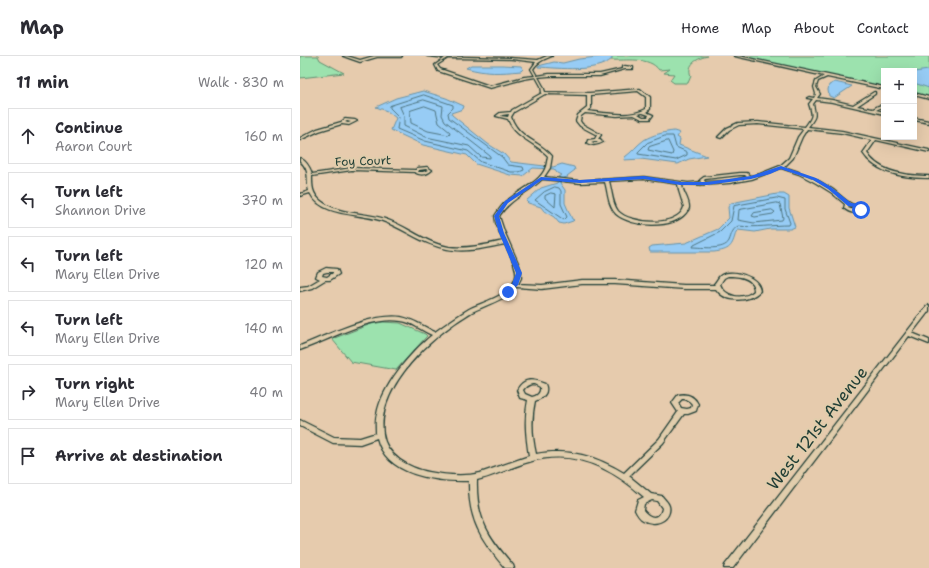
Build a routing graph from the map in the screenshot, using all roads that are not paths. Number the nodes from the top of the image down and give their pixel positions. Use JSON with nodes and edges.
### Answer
{"nodes":[{"id":1,"x":344,"y":56,"type":"edge"},
{"id":2,"x":376,"y":56,"type":"edge"},
{"id":3,"x":401,"y":56,"type":"edge"},
{"id":4,"x":428,"y":56,"type":"edge"},
{"id":5,"x":551,"y":56,"type":"edge"},
{"id":6,"x":735,"y":56,"type":"edge"},
{"id":7,"x":448,"y":57,"type":"edge"},
{"id":8,"x":503,"y":57,"type":"edge"},
{"id":9,"x":538,"y":61,"type":"junction"},
{"id":10,"x":624,"y":69,"type":"dead end"},
{"id":11,"x":826,"y":76,"type":"junction"},
{"id":12,"x":830,"y":76,"type":"junction"},
{"id":13,"x":536,"y":77,"type":"junction"},
{"id":14,"x":817,"y":82,"type":"junction"},
{"id":15,"x":485,"y":86,"type":"junction"},
{"id":16,"x":495,"y":86,"type":"junction"},
{"id":17,"x":881,"y":87,"type":"edge"},
{"id":18,"x":544,"y":93,"type":"junction"},
{"id":19,"x":874,"y":93,"type":"dead end"},
{"id":20,"x":589,"y":94,"type":"junction"},
{"id":21,"x":917,"y":95,"type":"edge"},
{"id":22,"x":809,"y":98,"type":"dead end"},
{"id":23,"x":929,"y":98,"type":"edge"},
{"id":24,"x":816,"y":99,"type":"junction"},
{"id":25,"x":854,"y":106,"type":"junction"},
{"id":26,"x":881,"y":107,"type":"edge"},
{"id":27,"x":874,"y":110,"type":"junction"},
{"id":28,"x":583,"y":112,"type":"junction"},
{"id":29,"x":644,"y":112,"type":"junction"},
{"id":30,"x":881,"y":112,"type":"edge"},
{"id":31,"x":511,"y":113,"type":"junction"},
{"id":32,"x":635,"y":114,"type":"junction"},
{"id":33,"x":509,"y":118,"type":"junction"},
{"id":34,"x":917,"y":120,"type":"edge"},
{"id":35,"x":929,"y":122,"type":"edge"},
{"id":36,"x":342,"y":123,"type":"dead end"},
{"id":37,"x":806,"y":128,"type":"junction"},
{"id":38,"x":720,"y":137,"type":"dead end"},
{"id":39,"x":300,"y":139,"type":"edge"},
{"id":40,"x":596,"y":140,"type":"dead end"},
{"id":41,"x":874,"y":140,"type":"junction"},
{"id":42,"x":929,"y":151,"type":"edge"},
{"id":43,"x":300,"y":159,"type":"edge"},
{"id":44,"x":307,"y":164,"type":"junction"},
{"id":45,"x":300,"y":166,"type":"edge"},
{"id":46,"x":781,"y":167,"type":"junction"},
{"id":47,"x":416,"y":171,"type":"dead end"},
{"id":48,"x":311,"y":175,"type":"junction"},
{"id":49,"x":929,"y":177,"type":"edge"},
{"id":50,"x":541,"y":178,"type":"junction"},
{"id":51,"x":607,"y":181,"type":"junction"},
{"id":52,"x":680,"y":184,"type":"junction"},
{"id":53,"x":311,"y":192,"type":"junction"},
{"id":54,"x":300,"y":195,"type":"edge"},
{"id":55,"x":850,"y":205,"type":"dead end"},
{"id":56,"x":506,"y":242,"type":"junction"},
{"id":57,"x":323,"y":279,"type":"dead end"},
{"id":58,"x":515,"y":285,"type":"junction"},
{"id":59,"x":717,"y":287,"type":"junction"},
{"id":60,"x":300,"y":289,"type":"edge"},
{"id":61,"x":929,"y":307,"type":"edge"},
{"id":62,"x":435,"y":334,"type":"junction"},
{"id":63,"x":909,"y":334,"type":"junction"},
{"id":64,"x":929,"y":342,"type":"edge"},
{"id":65,"x":300,"y":348,"type":"edge"},
{"id":66,"x":532,"y":399,"type":"dead end"},
{"id":67,"x":682,"y":412,"type":"dead end"},
{"id":68,"x":300,"y":423,"type":"edge"},
{"id":69,"x":378,"y":436,"type":"junction"},
{"id":70,"x":533,"y":458,"type":"junction"},
{"id":71,"x":625,"y":476,"type":"junction"},
{"id":72,"x":473,"y":478,"type":"junction"},
{"id":73,"x":649,"y":497,"type":"dead end"},
{"id":74,"x":510,"y":568,"type":"edge"},
{"id":75,"x":728,"y":568,"type":"edge"}],
"edges":[{"from":1,"to":2,"type":"street"},
{"from":2,"to":3,"type":"street"},
{"from":4,"to":7,"type":"street"},
{"from":5,"to":9,"type":"street"},
{"from":6,"to":11,"type":"street"},
{"from":7,"to":8,"type":"street"},
{"from":7,"to":15,"type":"street"},
{"from":8,"to":9,"type":"street"},
{"from":9,"to":13,"type":"street"},
{"from":10,"to":13,"type":"street"},
{"from":11,"to":12,"type":"street"},
{"from":11,"to":14,"type":"street"},
{"from":12,"to":14,"type":"street"},
{"from":12,"to":17,"type":"street"},
{"from":13,"to":16,"type":"street"},
{"from":13,"to":18,"type":"street"},
{"from":14,"to":24,"type":"street"},
{"from":15,"to":16,"type":"street"},
{"from":15,"to":16,"type":"street"},
{"from":18,"to":20,"type":"street"},
{"from":18,"to":31,"type":"street"},
{"from":19,"to":25,"type":"street"},
{"from":20,"to":28,"type":"street"},
{"from":20,"to":29,"type":"street"},
{"from":21,"to":23,"type":"street"},
{"from":22,"to":24,"type":"street"},
{"from":24,"to":25,"type":"street"},
{"from":24,"to":37,"type":"street"},
{"from":25,"to":27,"type":"street"},
{"from":26,"to":27,"type":"street"},
{"from":27,"to":30,"type":"street"},
{"from":28,"to":32,"type":"street"},
{"from":28,"to":40,"type":"street"},
{"from":29,"to":32,"type":"street"},
{"from":29,"to":32,"type":"street"},
{"from":31,"to":33,"type":"street"},
{"from":31,"to":33,"type":"street"},
{"from":33,"to":50,"type":"street"},
{"from":34,"to":35,"type":"street"},
{"from":36,"to":39,"type":"street"},
{"from":37,"to":38,"type":"street"},
{"from":37,"to":41,"type":"street"},
{"from":37,"to":46,"type":"street"},
{"from":41,"to":42,"type":"street"},
{"from":41,"to":49,"type":"street"},
{"from":43,"to":44,"type":"street"},
{"from":44,"to":45,"type":"street"},
{"from":44,"to":48,"type":"street"},
{"from":46,"to":52,"type":"street"},
{"from":46,"to":55,"type":"street"},
{"from":47,"to":48,"type":"street","name":"Foy Court"},
{"from":48,"to":53,"type":"street"},
{"from":50,"to":51,"type":"street"},
{"from":50,"to":56,"type":"street"},
{"from":51,"to":52,"type":"street"},
{"from":51,"to":52,"type":"street"},
{"from":53,"to":54,"type":"street"},
{"from":53,"to":56,"type":"street"},
{"from":56,"to":58,"type":"street"},
{"from":57,"to":60,"type":"street"},
{"from":58,"to":59,"type":"street"},
{"from":58,"to":62,"type":"street"},
{"from":59,"to":59,"type":"street"},
{"from":61,"to":63,"type":"street","name":"West 121st Avenue"},
{"from":62,"to":65,"type":"street"},
{"from":62,"to":69,"type":"street"},
{"from":63,"to":64,"type":"street"},
{"from":63,"to":75,"type":"street","name":"West 121st Avenue"},
{"from":66,"to":70,"type":"street"},
{"from":67,"to":71,"type":"street"},
{"from":68,"to":69,"type":"street"},
{"from":69,"to":72,"type":"street"},
{"from":70,"to":71,"type":"street"},
{"from":70,"to":72,"type":"street"},
{"from":71,"to":73,"type":"street"},
{"from":72,"to":74,"type":"street"}]}
